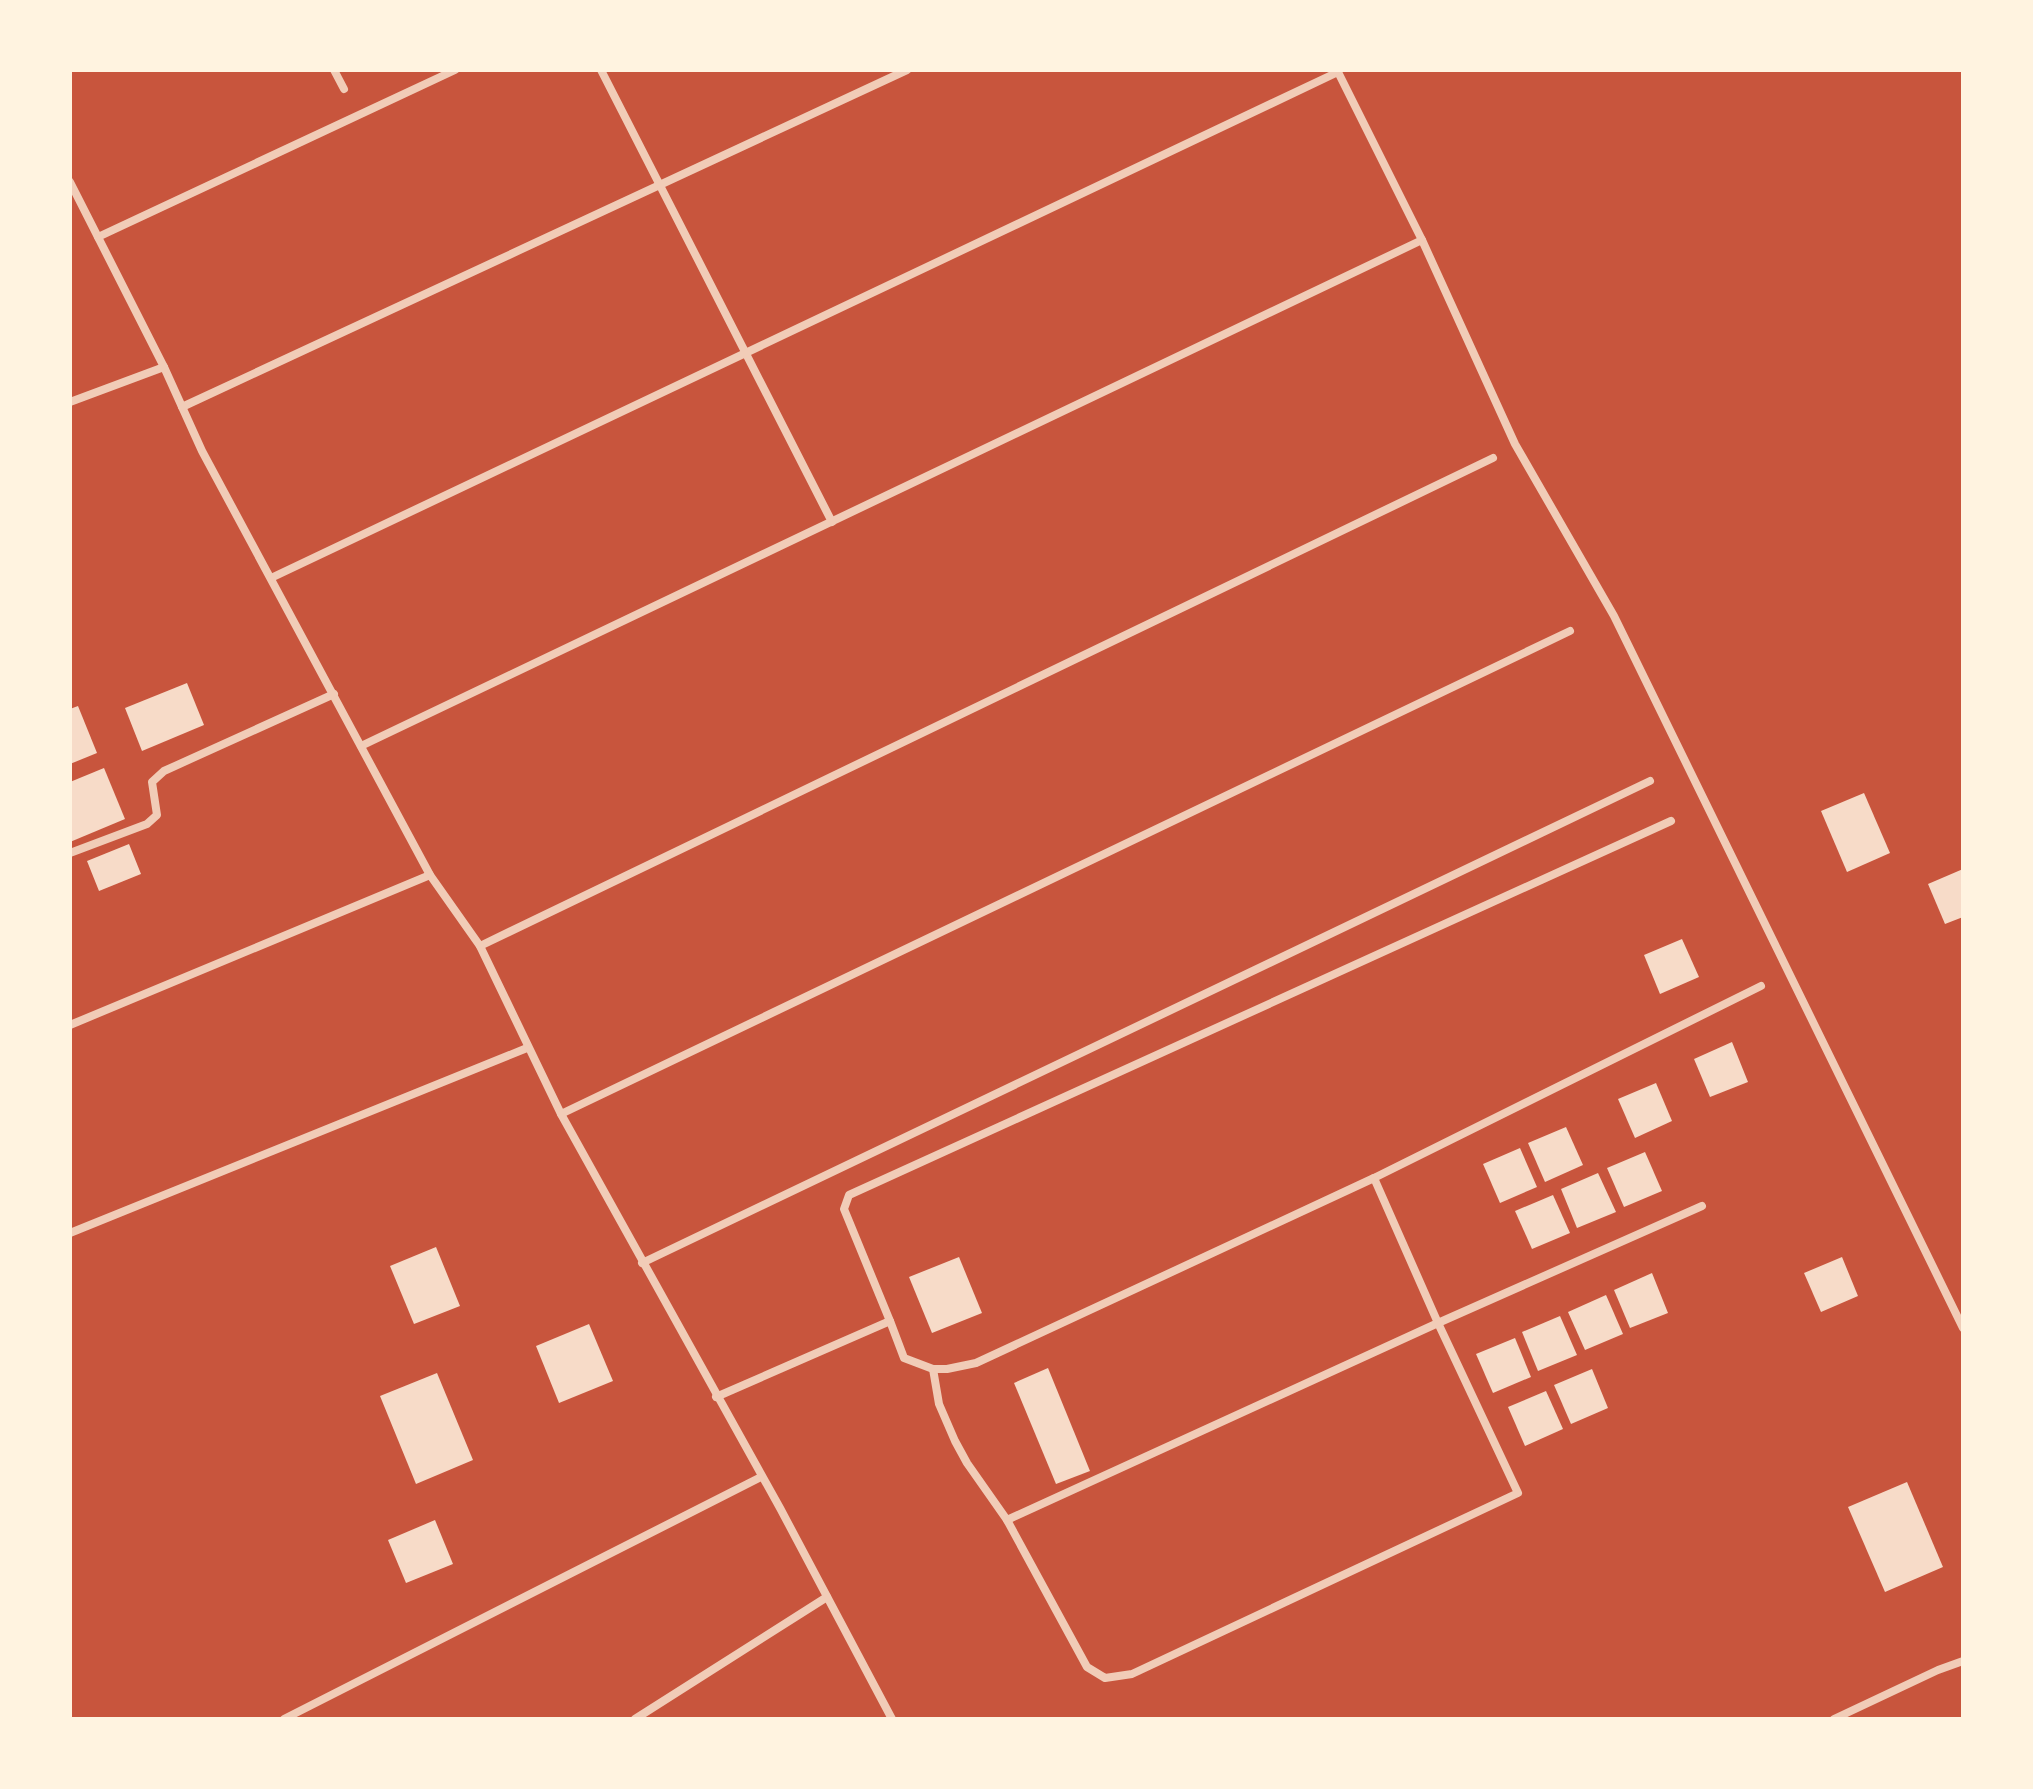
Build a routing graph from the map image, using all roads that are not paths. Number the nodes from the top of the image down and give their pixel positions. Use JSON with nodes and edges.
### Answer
{"nodes":[{"id":1,"x":334,"y":70,"type":"edge"},
{"id":2,"x":455,"y":70,"type":"edge"},
{"id":3,"x":601,"y":70,"type":"edge"},
{"id":4,"x":907,"y":70,"type":"edge"},
{"id":5,"x":1337,"y":71,"type":"edge"},
{"id":6,"x":344,"y":89,"type":"dead end"},
{"id":7,"x":70,"y":182,"type":"edge"},
{"id":8,"x":659,"y":185,"type":"junction"},
{"id":9,"x":98,"y":237,"type":"junction"},
{"id":10,"x":1422,"y":240,"type":"junction"},
{"id":11,"x":745,"y":353,"type":"junction"},
{"id":12,"x":164,"y":367,"type":"junction"},
{"id":13,"x":70,"y":402,"type":"edge"},
{"id":14,"x":182,"y":407,"type":"junction"},
{"id":15,"x":1493,"y":458,"type":"dead end"},
{"id":16,"x":832,"y":522,"type":"junction"},
{"id":17,"x":271,"y":578,"type":"junction"},
{"id":18,"x":1570,"y":631,"type":"dead end"},
{"id":19,"x":334,"y":694,"type":"junction"},
{"id":20,"x":361,"y":746,"type":"junction"},
{"id":21,"x":1650,"y":781,"type":"dead end"},
{"id":22,"x":1671,"y":821,"type":"dead end"},
{"id":23,"x":70,"y":853,"type":"edge"},
{"id":24,"x":430,"y":875,"type":"junction"},
{"id":25,"x":480,"y":946,"type":"junction"},
{"id":26,"x":1761,"y":986,"type":"dead end"},
{"id":27,"x":70,"y":1025,"type":"edge"},
{"id":28,"x":527,"y":1048,"type":"junction"},
{"id":29,"x":561,"y":1114,"type":"junction"},
{"id":30,"x":1374,"y":1178,"type":"junction"},
{"id":31,"x":1702,"y":1206,"type":"dead end"},
{"id":32,"x":70,"y":1233,"type":"edge"},
{"id":33,"x":642,"y":1263,"type":"junction"},
{"id":34,"x":890,"y":1321,"type":"junction"},
{"id":35,"x":1438,"y":1323,"type":"junction"},
{"id":36,"x":1963,"y":1328,"type":"edge"},
{"id":37,"x":933,"y":1369,"type":"junction"},
{"id":38,"x":716,"y":1397,"type":"junction"},
{"id":39,"x":761,"y":1477,"type":"junction"},
{"id":40,"x":1007,"y":1520,"type":"junction"},
{"id":41,"x":827,"y":1597,"type":"junction"},
{"id":42,"x":1963,"y":1661,"type":"edge"},
{"id":43,"x":284,"y":1719,"type":"edge"},
{"id":44,"x":635,"y":1719,"type":"edge"},
{"id":45,"x":892,"y":1719,"type":"edge"},
{"id":46,"x":1834,"y":1719,"type":"edge"}],
"edges":[{"from":1,"to":6,"type":"street"},
{"from":2,"to":9,"type":"street"},
{"from":3,"to":8,"type":"street"},
{"from":4,"to":8,"type":"street"},
{"from":5,"to":10,"type":"street"},
{"from":5,"to":11,"type":"street"},
{"from":7,"to":9,"type":"street"},
{"from":8,"to":11,"type":"street"},
{"from":8,"to":14,"type":"street"},
{"from":9,"to":12,"type":"street"},
{"from":10,"to":16,"type":"street"},
{"from":10,"to":36,"type":"street"},
{"from":11,"to":16,"type":"street"},
{"from":11,"to":17,"type":"street"},
{"from":12,"to":13,"type":"street"},
{"from":12,"to":14,"type":"street"},
{"from":14,"to":17,"type":"street"},
{"from":15,"to":25,"type":"street"},
{"from":16,"to":20,"type":"street"},
{"from":17,"to":19,"type":"street"},
{"from":18,"to":29,"type":"street"},
{"from":19,"to":20,"type":"street"},
{"from":19,"to":23,"type":"street"},
{"from":20,"to":24,"type":"street"},
{"from":21,"to":33,"type":"street"},
{"from":22,"to":34,"type":"street"},
{"from":24,"to":25,"type":"street"},
{"from":24,"to":27,"type":"street"},
{"from":25,"to":28,"type":"street"},
{"from":26,"to":30,"type":"street"},
{"from":28,"to":29,"type":"street"},
{"from":28,"to":32,"type":"street"},
{"from":29,"to":33,"type":"street"},
{"from":30,"to":35,"type":"street"},
{"from":30,"to":37,"type":"street"},
{"from":31,"to":35,"type":"street"},
{"from":33,"to":38,"type":"street"},
{"from":34,"to":37,"type":"street"},
{"from":34,"to":38,"type":"street"},
{"from":35,"to":40,"type":"street"},
{"from":35,"to":40,"type":"street"},
{"from":37,"to":40,"type":"street"},
{"from":38,"to":39,"type":"street"},
{"from":39,"to":41,"type":"street"},
{"from":39,"to":43,"type":"street"},
{"from":41,"to":44,"type":"street"},
{"from":41,"to":45,"type":"street"},
{"from":42,"to":46,"type":"street"}]}
